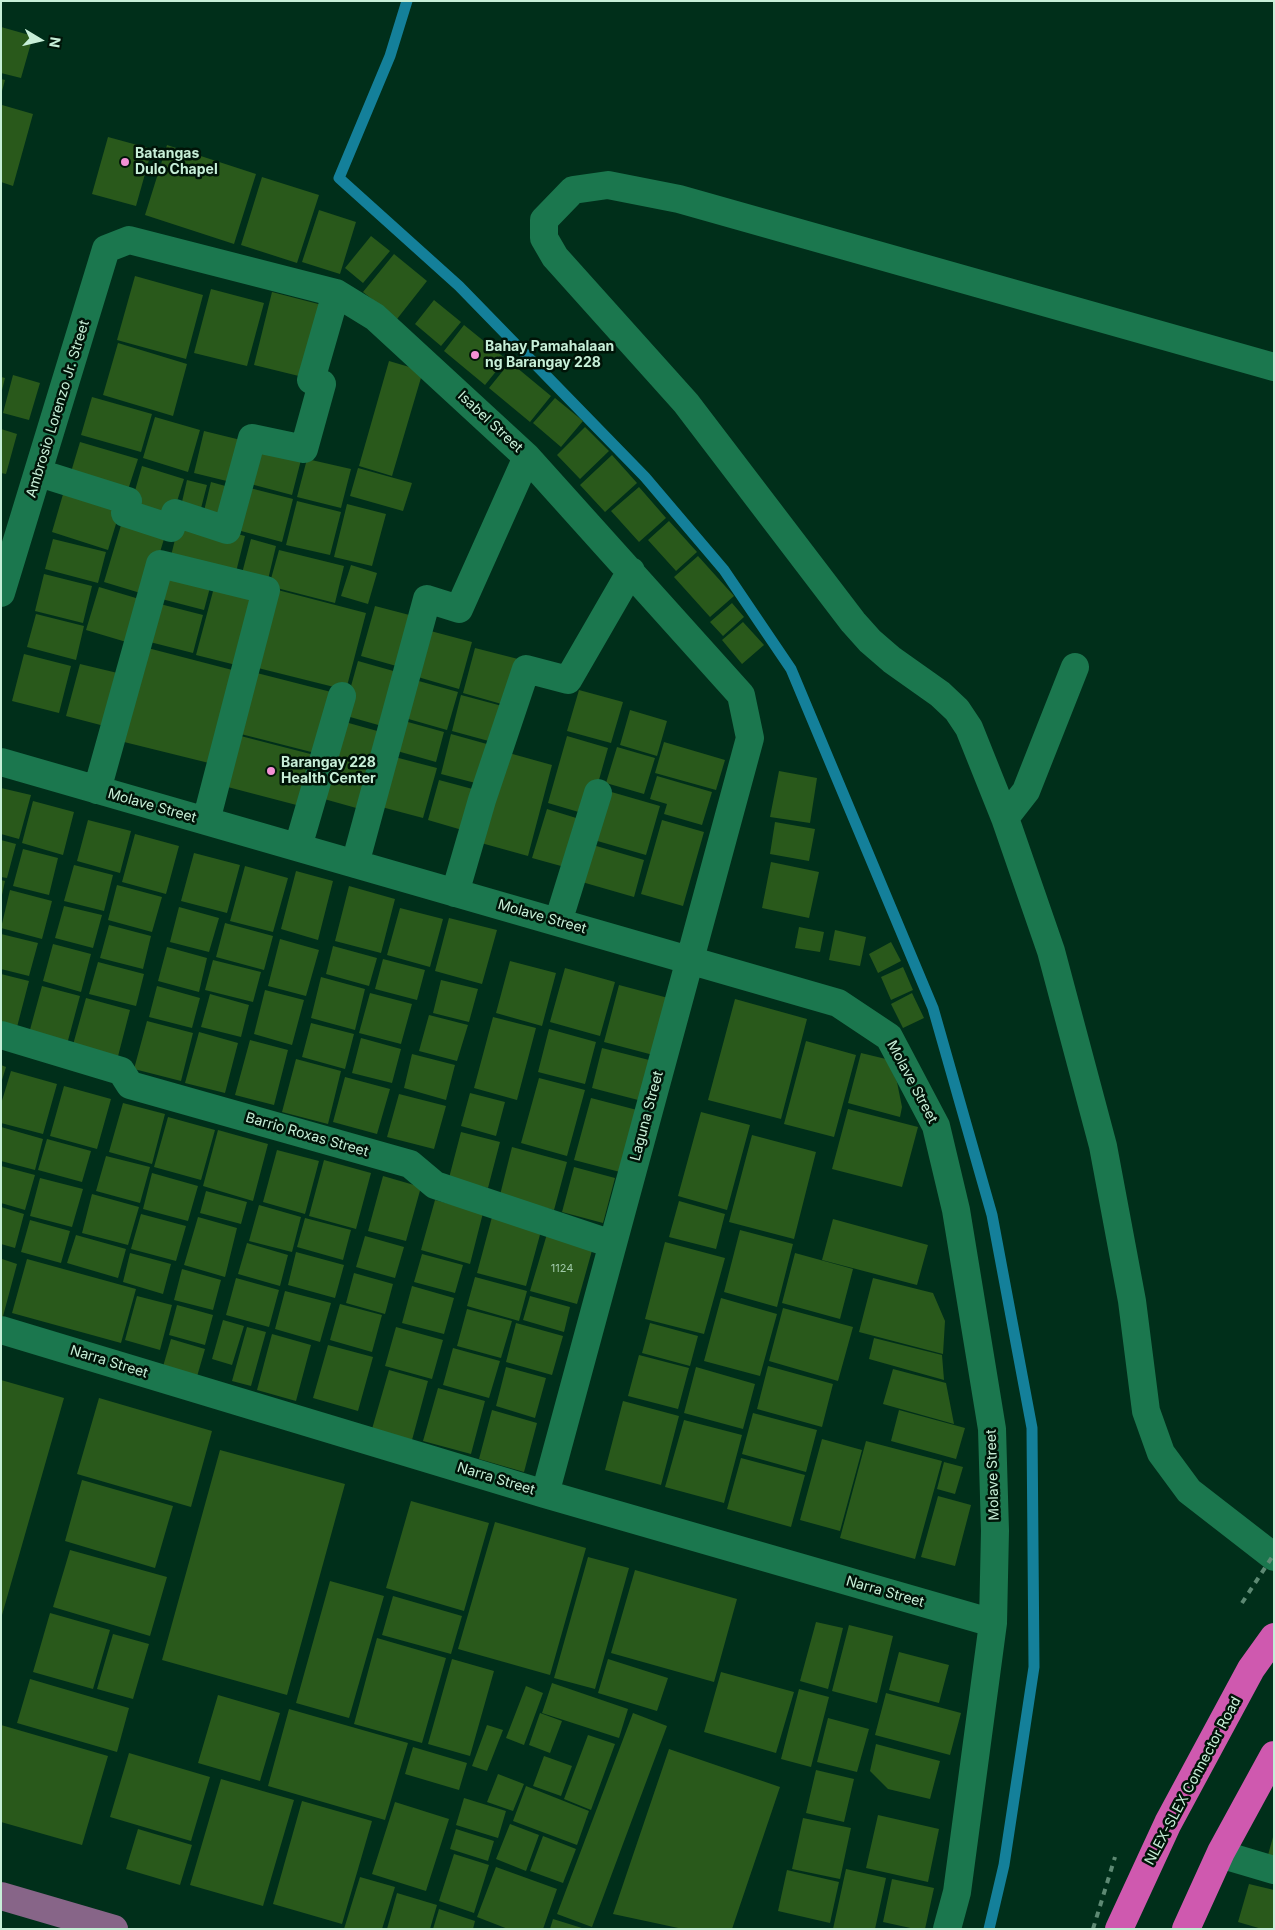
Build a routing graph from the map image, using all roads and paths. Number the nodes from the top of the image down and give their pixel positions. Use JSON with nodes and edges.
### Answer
{"nodes":[{"id":1,"x":129,"y":240,"type":"joint"},
{"id":2,"x":336,"y":293,"type":"junction"},
{"id":3,"x":1274,"y":366,"type":"edge"},
{"id":4,"x":528,"y":457,"type":"junction"},
{"id":5,"x":39,"y":473,"type":"junction"},
{"id":6,"x":631,"y":571,"type":"junction"},
{"id":7,"x":1,"y":593,"type":"edge"},
{"id":8,"x":1075,"y":667,"type":"dead end"},
{"id":9,"x":342,"y":696,"type":"dead end"},
{"id":10,"x":750,"y":738,"type":"joint"},
{"id":11,"x":1,"y":762,"type":"edge"},
{"id":12,"x":97,"y":790,"type":"junction"},
{"id":13,"x":598,"y":793,"type":"dead end"},
{"id":14,"x":1005,"y":818,"type":"junction"},
{"id":15,"x":206,"y":821,"type":"junction"},
{"id":16,"x":298,"y":847,"type":"junction"},
{"id":17,"x":355,"y":864,"type":"junction"},
{"id":18,"x":455,"y":893,"type":"junction"},
{"id":19,"x":558,"y":922,"type":"junction"},
{"id":20,"x":689,"y":959,"type":"junction"},
{"id":21,"x":1,"y":1035,"type":"edge"},
{"id":22,"x":612,"y":1244,"type":"junction"},
{"id":23,"x":1,"y":1330,"type":"edge"},
{"id":24,"x":545,"y":1494,"type":"junction"},
{"id":25,"x":1274,"y":1557,"type":"edge"},
{"id":26,"x":993,"y":1624,"type":"junction"},
{"id":27,"x":1274,"y":1637,"type":"edge"},
{"id":28,"x":1274,"y":1755,"type":"edge"},
{"id":29,"x":1274,"y":1784,"type":"edge"},
{"id":30,"x":1230,"y":1858,"type":"junction"},
{"id":31,"x":1274,"y":1870,"type":"edge"},
{"id":32,"x":1,"y":1896,"type":"edge"},
{"id":33,"x":114,"y":1929,"type":"edge"},
{"id":34,"x":947,"y":1929,"type":"edge"},
{"id":35,"x":1119,"y":1929,"type":"edge"},
{"id":36,"x":1186,"y":1929,"type":"edge"},
{"id":37,"x":1200,"y":1929,"type":"edge"}],
"edges":[{"from":1,"to":2,"type":"street","name":"Isabel Street"},
{"from":1,"to":5,"type":"street","name":"Ambrosio Lorenzo Jr. Street"},
{"from":2,"to":4,"type":"street","name":"Isabel Street"},
{"from":2,"to":5,"type":"street"},
{"from":3,"to":14,"type":"street"},
{"from":4,"to":6,"type":"street","name":"Isabel Street"},
{"from":4,"to":17,"type":"street"},
{"from":5,"to":7,"type":"street","name":"Ambrosio Lorenzo Jr. Street"},
{"from":6,"to":10,"type":"street","name":"Isabel Street"},
{"from":6,"to":18,"type":"street"},
{"from":8,"to":14,"type":"street"},
{"from":9,"to":16,"type":"street"},
{"from":10,"to":20,"type":"street","name":"Laguna Street"},
{"from":11,"to":12,"type":"street","name":"Molave Street"},
{"from":12,"to":15,"type":"street","name":"Molave Street"},
{"from":12,"to":15,"type":"street"},
{"from":13,"to":19,"type":"street"},
{"from":14,"to":25,"type":"street"},
{"from":15,"to":16,"type":"street","name":"Molave Street"},
{"from":16,"to":17,"type":"street","name":"Molave Street"},
{"from":17,"to":18,"type":"street","name":"Molave Street"},
{"from":18,"to":19,"type":"street","name":"Molave Street"},
{"from":19,"to":20,"type":"street","name":"Molave Street"},
{"from":20,"to":22,"type":"street","name":"Laguna Street"},
{"from":20,"to":26,"type":"street","name":"Molave Street"},
{"from":21,"to":22,"type":"street","name":"Barrio Roxas Street"},
{"from":22,"to":24,"type":"street","name":"Laguna Street"},
{"from":23,"to":24,"type":"street","name":"Narra Street"},
{"from":24,"to":26,"type":"street","name":"Narra Street"},
{"from":26,"to":34,"type":"street","name":"Molave Street"},
{"from":27,"to":35,"type":"highway","name":"NLEX-SLEX Connector Road"},
{"from":28,"to":36,"type":"highway"},
{"from":29,"to":30,"type":"street"},
{"from":30,"to":31,"type":"street"},
{"from":30,"to":37,"type":"street"},
{"from":32,"to":33,"type":"main road"}]}
